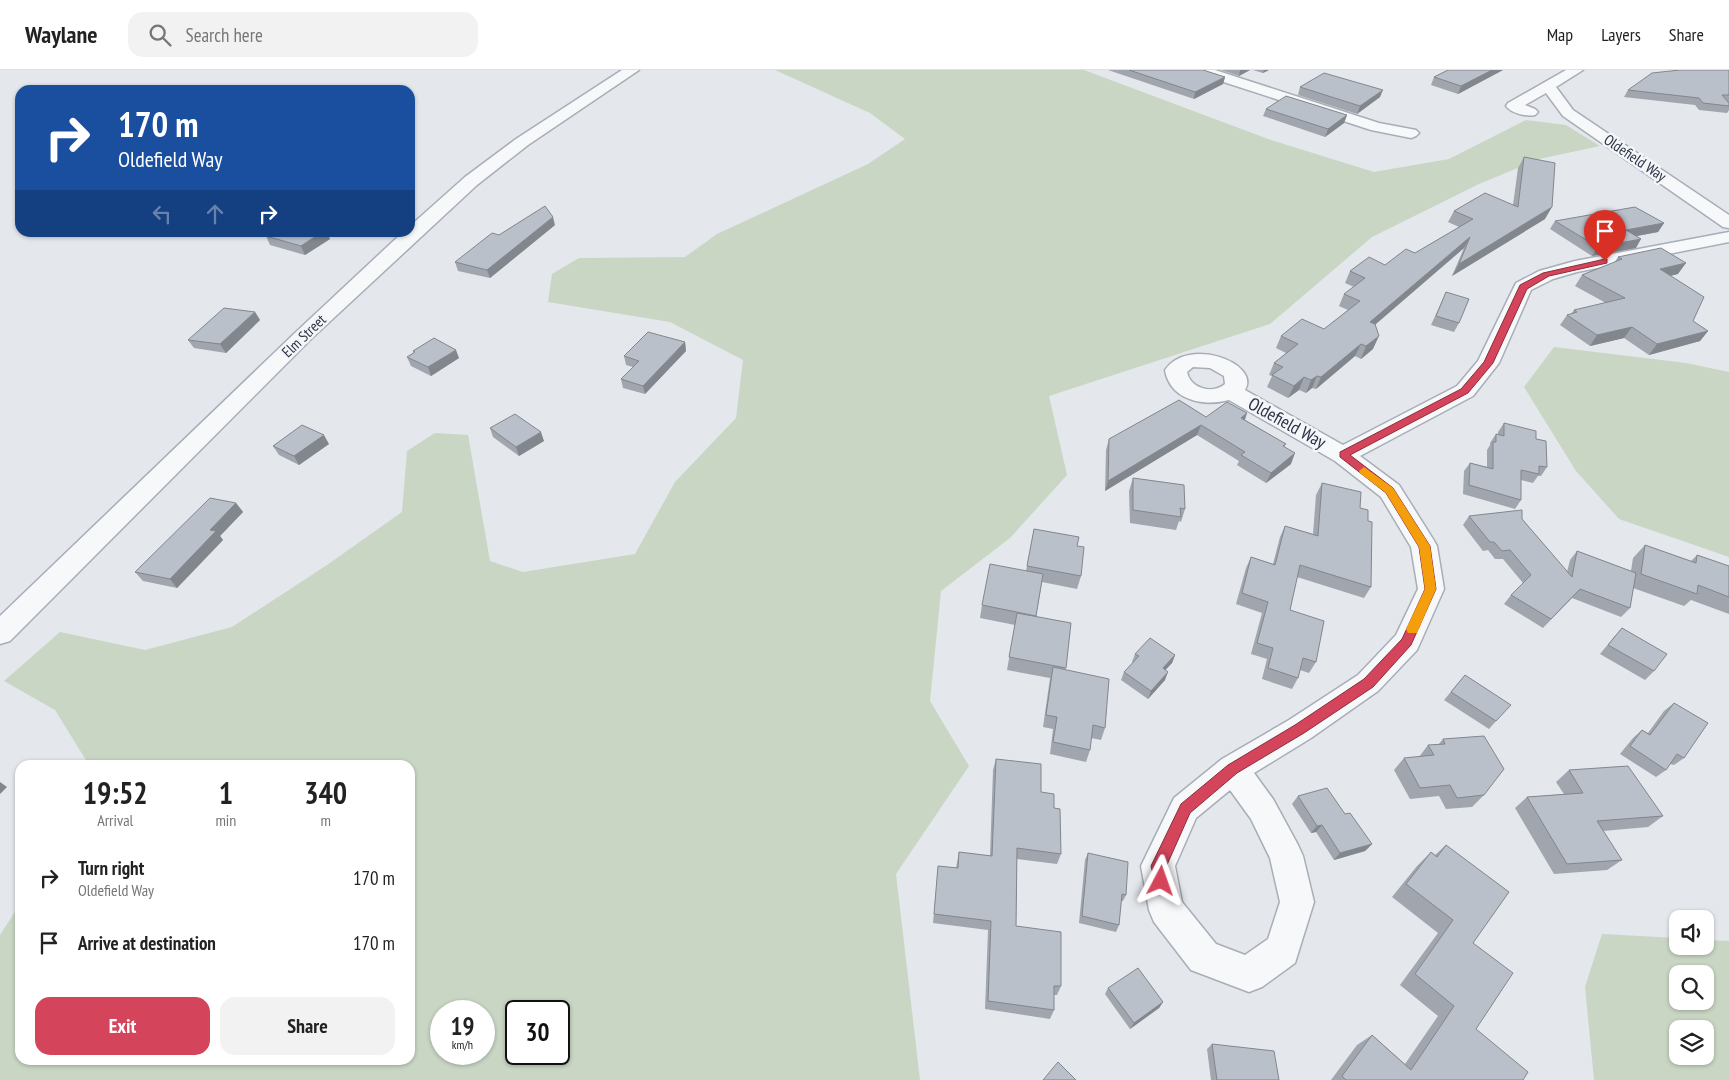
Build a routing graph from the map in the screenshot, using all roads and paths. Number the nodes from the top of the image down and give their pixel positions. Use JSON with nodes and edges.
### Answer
{"nodes":[{"id":1,"x":632,"y":70,"type":"edge"},
{"id":2,"x":1201,"y":70,"type":"edge"},
{"id":3,"x":1576,"y":70,"type":"edge"},
{"id":4,"x":1548,"y":86,"type":"junction"},
{"id":5,"x":1530,"y":112,"type":"dead end"},
{"id":6,"x":1411,"y":132,"type":"dead end"},
{"id":7,"x":1729,"y":223,"type":"edge"},
{"id":8,"x":415,"y":231,"type":"edge"},
{"id":9,"x":409,"y":237,"type":"edge"},
{"id":10,"x":1729,"y":237,"type":"edge"},
{"id":11,"x":1232,"y":392,"type":"dead end"},
{"id":12,"x":1343,"y":454,"type":"junction"},
{"id":13,"x":0,"y":632,"type":"edge"},
{"id":14,"x":1233,"y":769,"type":"junction"}],
"edges":[{"from":1,"to":8,"type":"street","name":"Elm Street"},
{"from":2,"to":6,"type":"street"},
{"from":3,"to":4,"type":"street"},
{"from":4,"to":5,"type":"street"},
{"from":4,"to":7,"type":"street","name":"Oldefield Way"},
{"from":9,"to":13,"type":"street","name":"Elm Street"},
{"from":10,"to":12,"type":"street","name":"Oldefield Way"},
{"from":11,"to":12,"type":"street","name":"Oldefield Way"},
{"from":12,"to":14,"type":"street","name":"Oldefield Way"},
{"from":14,"to":14,"type":"street","name":"Oldefield Way"}]}
